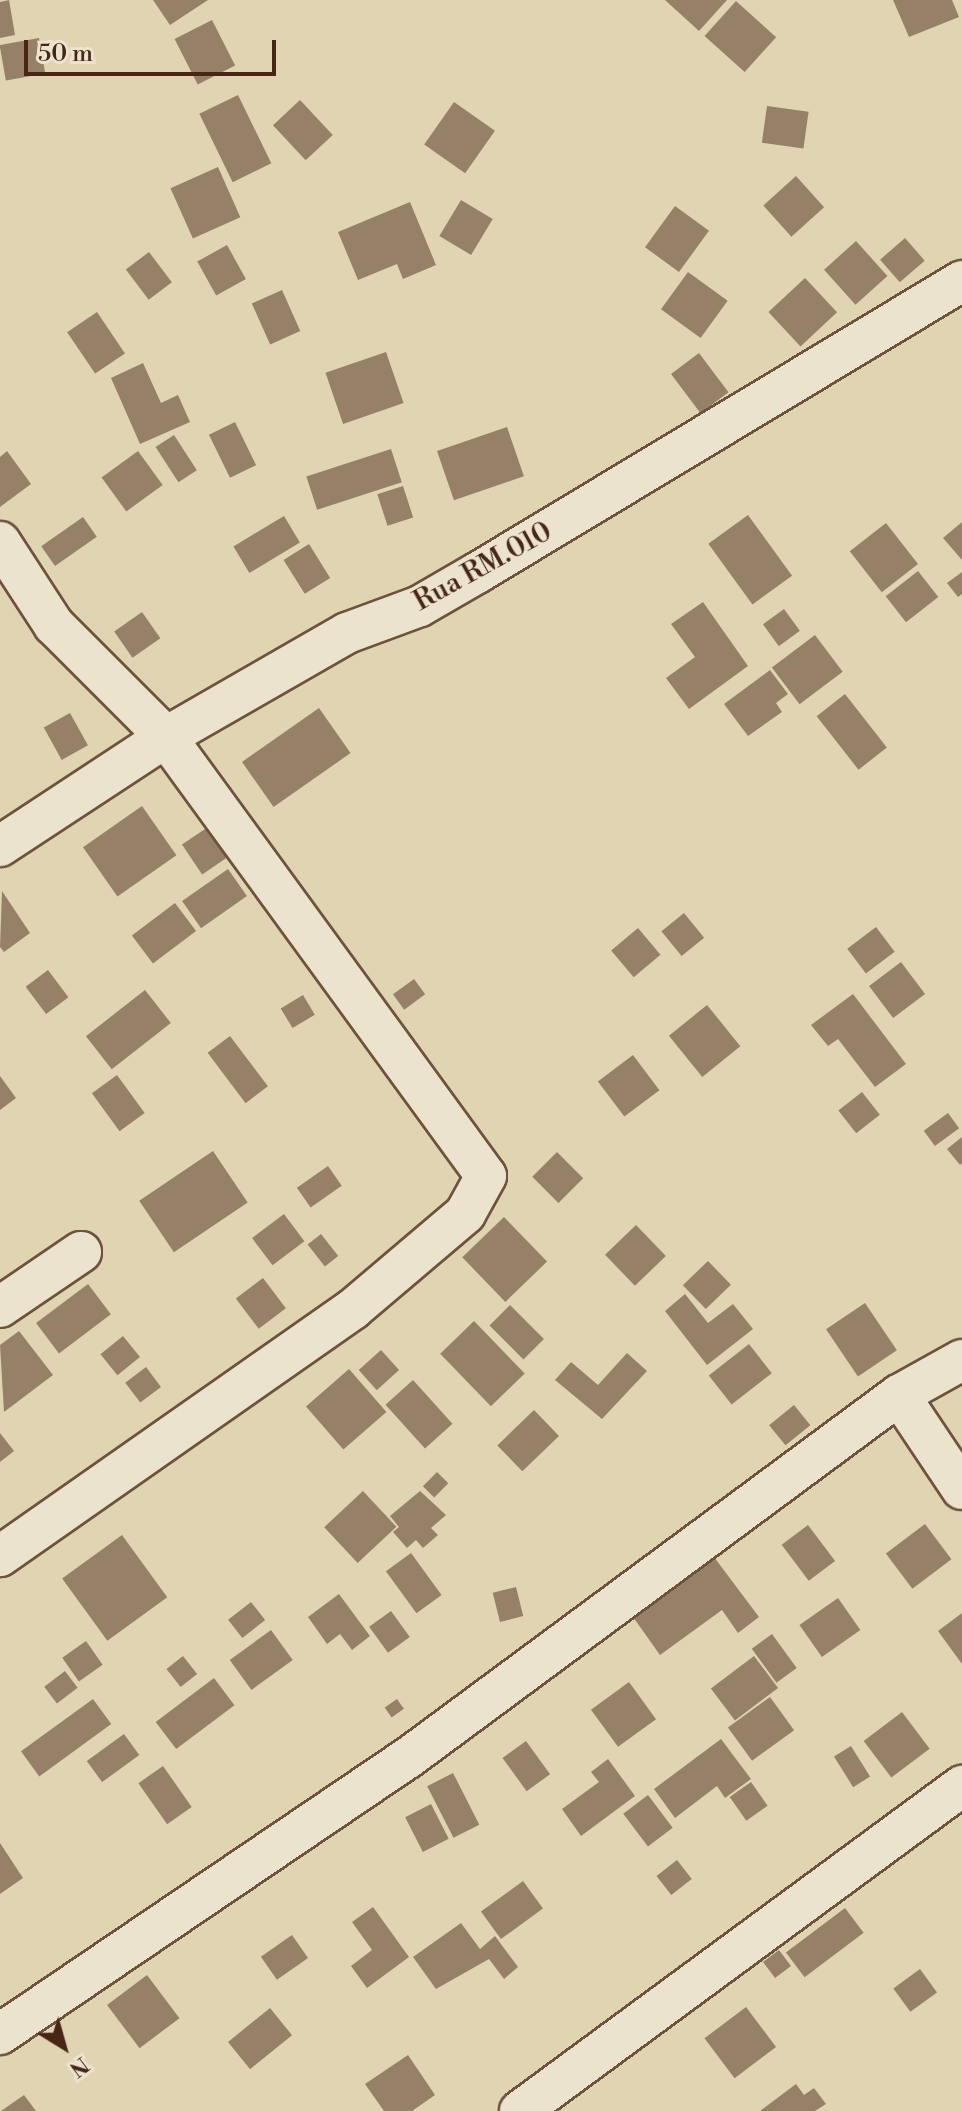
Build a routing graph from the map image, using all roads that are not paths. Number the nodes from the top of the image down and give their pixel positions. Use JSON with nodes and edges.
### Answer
{"nodes":[{"id":1,"x":962,"y":281,"type":"edge"},
{"id":2,"x":0,"y":542,"type":"edge"},
{"id":3,"x":166,"y":737,"type":"junction"},
{"id":4,"x":0,"y":846,"type":"edge"},
{"id":5,"x":81,"y":1252,"type":"dead end"},
{"id":6,"x":0,"y":1307,"type":"edge"},
{"id":7,"x":962,"y":1360,"type":"edge"},
{"id":8,"x":899,"y":1395,"type":"junction"},
{"id":9,"x":962,"y":1489,"type":"edge"},
{"id":10,"x":0,"y":1556,"type":"edge"},
{"id":11,"x":962,"y":1786,"type":"edge"},
{"id":12,"x":0,"y":2034,"type":"edge"},
{"id":13,"x":520,"y":2111,"type":"edge"}],
"edges":[{"from":1,"to":3,"type":"street","name":"Rua RM.010"},
{"from":2,"to":3,"type":"street"},
{"from":3,"to":4,"type":"street","name":"Rua RM.010"},
{"from":3,"to":10,"type":"street"},
{"from":5,"to":6,"type":"street"},
{"from":7,"to":8,"type":"street"},
{"from":8,"to":9,"type":"street"},
{"from":8,"to":12,"type":"street"},
{"from":11,"to":13,"type":"street"}]}
